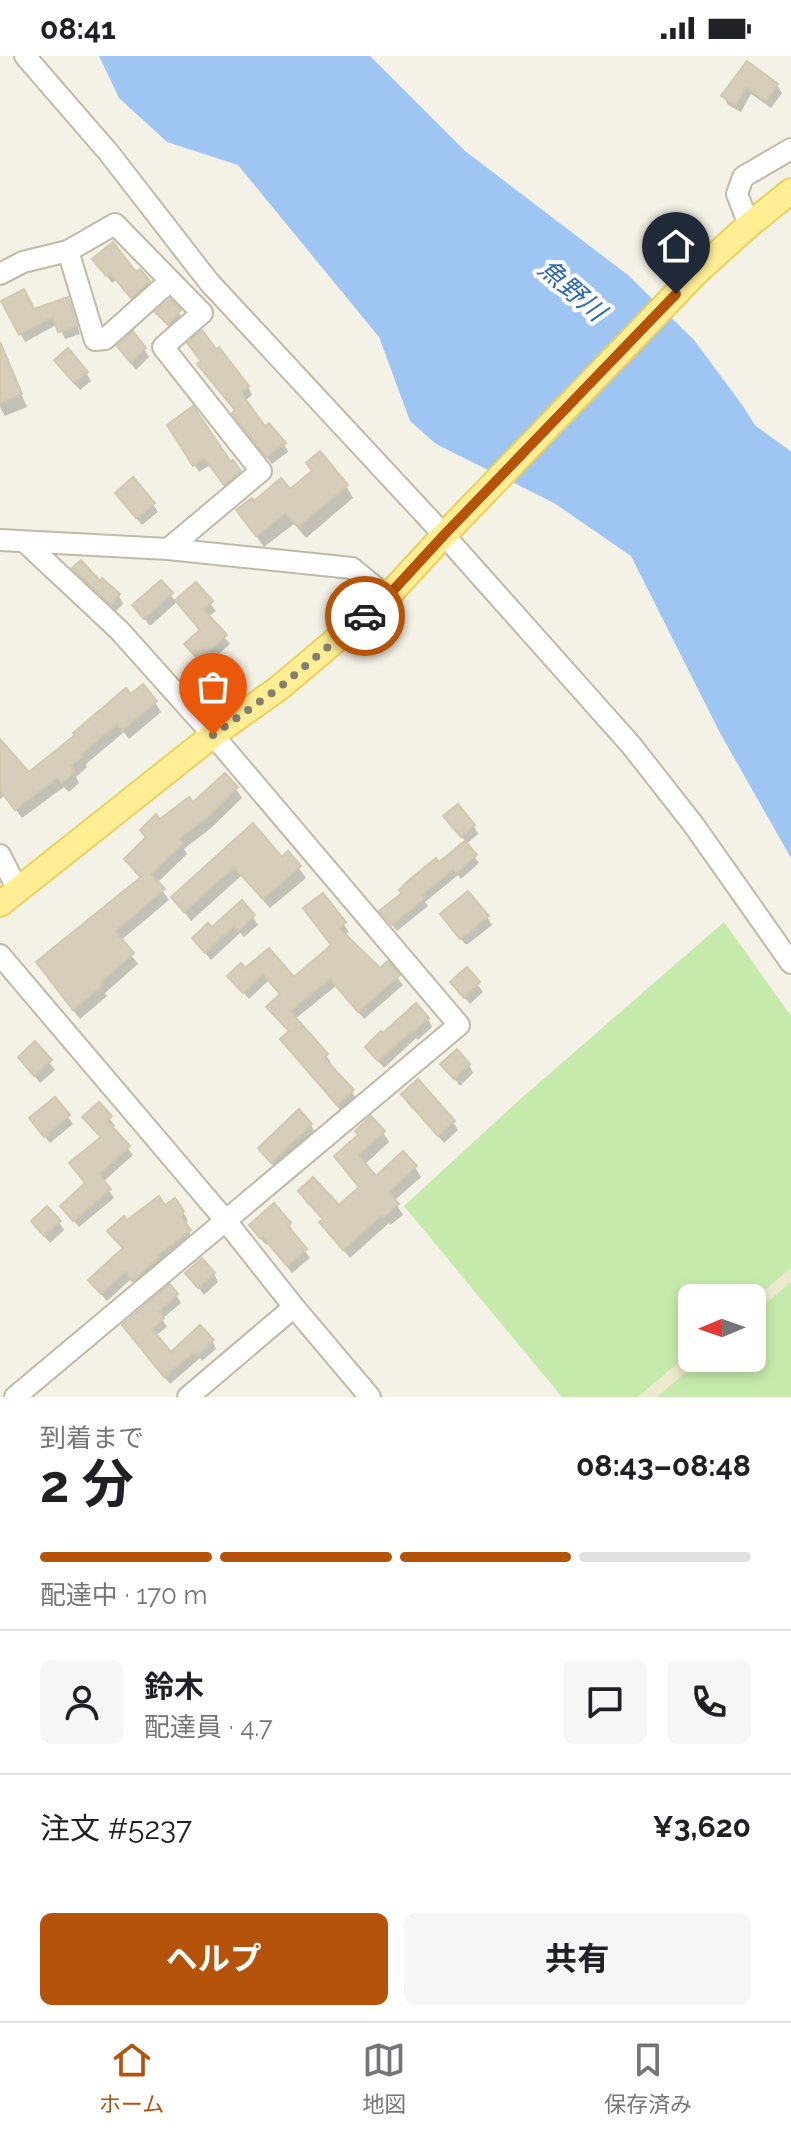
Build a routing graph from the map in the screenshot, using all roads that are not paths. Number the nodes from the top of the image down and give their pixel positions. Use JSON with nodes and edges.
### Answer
{"nodes":[{"id":1,"x":25,"y":56,"type":"edge"},
{"id":2,"x":791,"y":149,"type":"edge"},
{"id":3,"x":791,"y":191,"type":"edge"},
{"id":4,"x":749,"y":225,"type":"junction"},
{"id":5,"x":68,"y":251,"type":"junction"},
{"id":6,"x":0,"y":274,"type":"edge"},
{"id":7,"x":170,"y":281,"type":"junction"},
{"id":8,"x":444,"y":535,"type":"junction"},
{"id":9,"x":0,"y":540,"type":"edge"},
{"id":10,"x":26,"y":543,"type":"junction"},
{"id":11,"x":168,"y":549,"type":"junction"},
{"id":12,"x":387,"y":597,"type":"junction"},
{"id":13,"x":213,"y":735,"type":"junction"},
{"id":14,"x":0,"y":855,"type":"edge"},
{"id":15,"x":9,"y":897,"type":"edge"},
{"id":16,"x":0,"y":955,"type":"edge"},
{"id":17,"x":791,"y":963,"type":"edge"},
{"id":18,"x":226,"y":1221,"type":"junction"},
{"id":19,"x":294,"y":1307,"type":"junction"},
{"id":20,"x":15,"y":1397,"type":"edge"},
{"id":21,"x":188,"y":1397,"type":"edge"},
{"id":22,"x":370,"y":1397,"type":"edge"}],
"edges":[{"from":1,"to":8,"type":"street"},
{"from":2,"to":4,"type":"street"},
{"from":3,"to":4,"type":"main road"},
{"from":4,"to":8,"type":"main road"},
{"from":5,"to":6,"type":"street"},
{"from":5,"to":7,"type":"street"},
{"from":5,"to":7,"type":"street"},
{"from":7,"to":11,"type":"street"},
{"from":8,"to":12,"type":"main road"},
{"from":8,"to":17,"type":"street"},
{"from":9,"to":10,"type":"street"},
{"from":10,"to":11,"type":"street"},
{"from":10,"to":13,"type":"street"},
{"from":11,"to":12,"type":"street"},
{"from":12,"to":13,"type":"main road"},
{"from":13,"to":15,"type":"main road"},
{"from":13,"to":18,"type":"street"},
{"from":14,"to":15,"type":"street"},
{"from":16,"to":18,"type":"street"},
{"from":18,"to":19,"type":"street"},
{"from":18,"to":20,"type":"street"},
{"from":19,"to":21,"type":"street"},
{"from":19,"to":22,"type":"street"}]}
